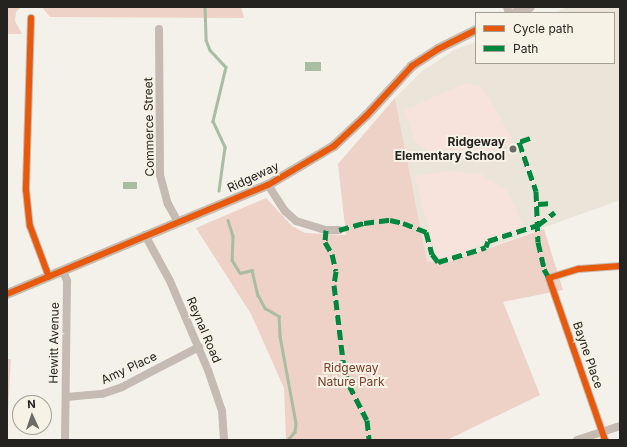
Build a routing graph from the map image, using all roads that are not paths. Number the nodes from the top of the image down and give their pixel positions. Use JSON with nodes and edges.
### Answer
{"nodes":[{"id":1,"x":530,"y":7,"type":"edge"},
{"id":2,"x":518,"y":12,"type":"edge"},
{"id":3,"x":31,"y":18,"type":"dead end"},
{"id":4,"x":159,"y":29,"type":"dead end"},
{"id":5,"x":475,"y":30,"type":"edge"},
{"id":6,"x":268,"y":185,"type":"junction"},
{"id":7,"x":178,"y":222,"type":"junction"},
{"id":8,"x":339,"y":230,"type":"dead end"},
{"id":9,"x":145,"y":236,"type":"junction"},
{"id":10,"x":620,"y":266,"type":"edge"},
{"id":11,"x":63,"y":271,"type":"junction"},
{"id":12,"x":49,"y":277,"type":"junction"},
{"id":13,"x":7,"y":294,"type":"edge"},
{"id":14,"x":199,"y":347,"type":"junction"},
{"id":15,"x":66,"y":397,"type":"junction"},
{"id":16,"x":620,"y":426,"type":"edge"},
{"id":17,"x":603,"y":431,"type":"junction"},
{"id":18,"x":65,"y":440,"type":"edge"},
{"id":19,"x":224,"y":440,"type":"edge"},
{"id":20,"x":577,"y":440,"type":"edge"},
{"id":21,"x":605,"y":440,"type":"edge"}],
"edges":[{"from":1,"to":2,"type":"street"},
{"from":3,"to":12,"type":"street"},
{"from":4,"to":7,"type":"street","name":"Commerce Street"},
{"from":5,"to":6,"type":"street","name":"Ridgeway"},
{"from":6,"to":7,"type":"street","name":"Ridgeway"},
{"from":6,"to":8,"type":"street"},
{"from":7,"to":9,"type":"street","name":"Ridgeway"},
{"from":9,"to":11,"type":"street","name":"Ridgeway"},
{"from":9,"to":14,"type":"street","name":"Reynal Road"},
{"from":10,"to":17,"type":"street","name":"Bayne Place"},
{"from":11,"to":12,"type":"street","name":"Ridgeway"},
{"from":11,"to":15,"type":"street","name":"Hewitt Avenue"},
{"from":12,"to":13,"type":"street","name":"Ridgeway"},
{"from":14,"to":15,"type":"street","name":"Amy Place"},
{"from":14,"to":19,"type":"street","name":"Reynal Road"},
{"from":15,"to":18,"type":"street","name":"Hewitt Avenue"},
{"from":16,"to":17,"type":"street"},
{"from":17,"to":20,"type":"street"},
{"from":17,"to":21,"type":"street","name":"Bayne Place"}]}
